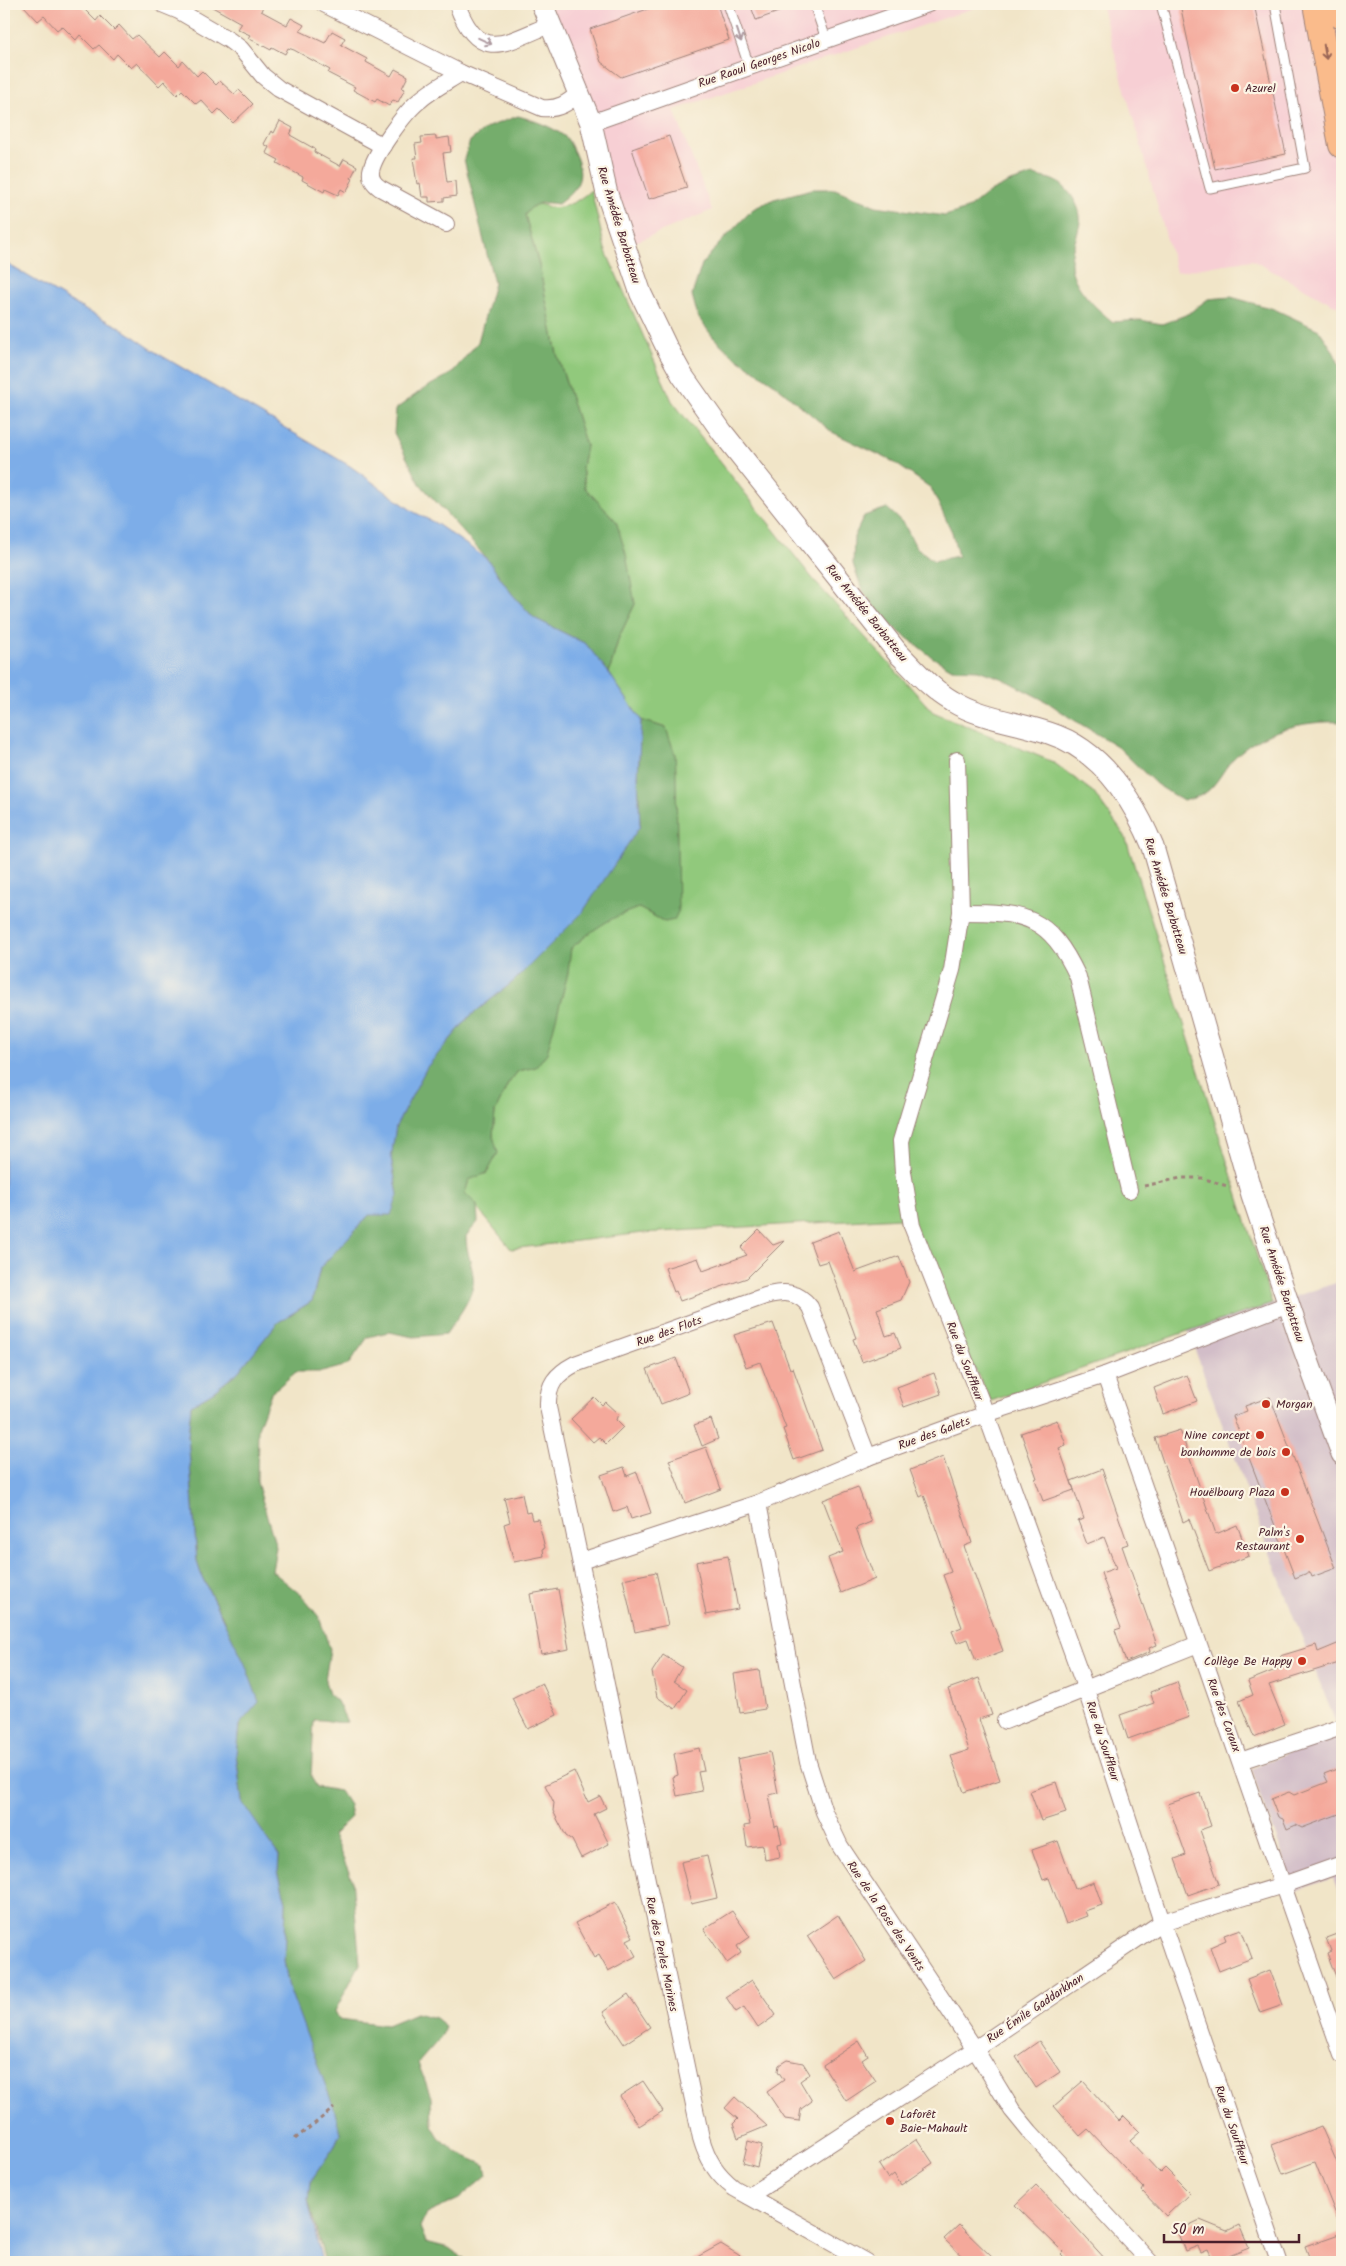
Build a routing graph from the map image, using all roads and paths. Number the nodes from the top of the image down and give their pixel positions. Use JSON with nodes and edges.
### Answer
{"nodes":[{"id":1,"x":162,"y":4,"type":"edge"},
{"id":2,"x":324,"y":4,"type":"edge"},
{"id":3,"x":457,"y":4,"type":"edge"},
{"id":4,"x":542,"y":4,"type":"edge"},
{"id":5,"x":728,"y":4,"type":"edge"},
{"id":6,"x":814,"y":4,"type":"edge"},
{"id":7,"x":928,"y":4,"type":"edge"},
{"id":8,"x":1161,"y":4,"type":"edge"},
{"id":9,"x":1275,"y":4,"type":"edge"},
{"id":10,"x":1316,"y":4,"type":"edge"},
{"id":11,"x":1340,"y":4,"type":"edge"},
{"id":12,"x":1342,"y":16,"type":"edge"},
{"id":13,"x":549,"y":25,"type":"junction"},
{"id":14,"x":826,"y":39,"type":"junction"},
{"id":15,"x":749,"y":66,"type":"junction"},
{"id":16,"x":461,"y":73,"type":"junction"},
{"id":17,"x":579,"y":93,"type":"junction"},
{"id":18,"x":591,"y":123,"type":"junction"},
{"id":19,"x":383,"y":146,"type":"junction"},
{"id":20,"x":1342,"y":146,"type":"edge"},
{"id":21,"x":446,"y":224,"type":"dead end"},
{"id":22,"x":957,"y":760,"type":"dead end"},
{"id":23,"x":962,"y":912,"type":"junction"},
{"id":24,"x":1129,"y":1190,"type":"joint"},
{"id":25,"x":1252,"y":1194,"type":"junction"},
{"id":26,"x":1288,"y":1304,"type":"junction"},
{"id":27,"x":1105,"y":1375,"type":"junction"},
{"id":28,"x":986,"y":1414,"type":"junction"},
{"id":29,"x":1342,"y":1454,"type":"edge"},
{"id":30,"x":868,"y":1457,"type":"junction"},
{"id":31,"x":758,"y":1503,"type":"junction"},
{"id":32,"x":581,"y":1561,"type":"junction"},
{"id":33,"x":1198,"y":1644,"type":"junction"},
{"id":34,"x":1086,"y":1690,"type":"junction"},
{"id":35,"x":1004,"y":1721,"type":"dead end"},
{"id":36,"x":1342,"y":1727,"type":"edge"},
{"id":37,"x":1240,"y":1761,"type":"junction"},
{"id":38,"x":1342,"y":1864,"type":"edge"},
{"id":39,"x":1283,"y":1885,"type":"junction"},
{"id":40,"x":1162,"y":1922,"type":"junction"},
{"id":41,"x":975,"y":2049,"type":"junction"},
{"id":42,"x":1342,"y":2055,"type":"edge"},
{"id":43,"x":334,"y":2108,"type":"dead end"},
{"id":44,"x":295,"y":2139,"type":"dead end"},
{"id":45,"x":748,"y":2196,"type":"junction"},
{"id":46,"x":866,"y":2262,"type":"edge"},
{"id":47,"x":1150,"y":2262,"type":"edge"},
{"id":48,"x":1279,"y":2262,"type":"edge"}],
"edges":[{"from":1,"to":19,"type":"street"},
{"from":2,"to":16,"type":"street"},
{"from":3,"to":13,"type":"street","one_way":true},
{"from":4,"to":13,"type":"street","name":"Rue Amédée Barbotteau"},
{"from":5,"to":15,"type":"lane","one_way":true},
{"from":6,"to":14,"type":"lane"},
{"from":7,"to":14,"type":"street","name":"Rue Raoul Georges Nicolo"},
{"from":8,"to":9,"type":"lane"},
{"from":10,"to":20,"type":"main road","one_way":true},
{"from":11,"to":12,"type":"main road"},
{"from":13,"to":17,"type":"street","name":"Rue Amédée Barbotteau"},
{"from":14,"to":15,"type":"street","name":"Rue Raoul Georges Nicolo"},
{"from":15,"to":18,"type":"street","name":"Rue Raoul Georges Nicolo"},
{"from":16,"to":17,"type":"street"},
{"from":16,"to":19,"type":"street"},
{"from":17,"to":18,"type":"street","name":"Rue Amédée Barbotteau"},
{"from":18,"to":25,"type":"street","name":"Rue Amédée Barbotteau"},
{"from":19,"to":21,"type":"street"},
{"from":22,"to":23,"type":"street","name":"Rue du Souffleur"},
{"from":23,"to":24,"type":"street"},
{"from":23,"to":28,"type":"street","name":"Rue du Souffleur"},
{"from":24,"to":25,"type":"path"},
{"from":25,"to":26,"type":"street","name":"Rue Amédée Barbotteau"},
{"from":26,"to":27,"type":"street","name":"Rue des Galets"},
{"from":26,"to":29,"type":"street","name":"Rue Amédée Barbotteau"},
{"from":27,"to":28,"type":"street","name":"Rue des Galets"},
{"from":27,"to":33,"type":"street","name":"Rue des Coraux"},
{"from":28,"to":30,"type":"street","name":"Rue des Galets"},
{"from":28,"to":34,"type":"street","name":"Rue du Souffleur"},
{"from":30,"to":31,"type":"street","name":"Rue des Galets"},
{"from":30,"to":32,"type":"street","name":"Rue des Flots"},
{"from":31,"to":32,"type":"street","name":"Rue des Galets"},
{"from":31,"to":41,"type":"street","name":"Rue de la Rose des Vents"},
{"from":32,"to":45,"type":"street","name":"Rue des Perles Marines"},
{"from":33,"to":34,"type":"street"},
{"from":33,"to":37,"type":"street","name":"Rue des Coraux"},
{"from":34,"to":35,"type":"street"},
{"from":34,"to":40,"type":"street","name":"Rue du Souffleur"},
{"from":36,"to":37,"type":"street"},
{"from":37,"to":39,"type":"street","name":"Rue des Coraux"},
{"from":38,"to":39,"type":"street","name":"Rue Émile Gaddarkhan"},
{"from":39,"to":40,"type":"street","name":"Rue Émile Gaddarkhan"},
{"from":39,"to":42,"type":"street","name":"Rue des Coraux"},
{"from":40,"to":41,"type":"street","name":"Rue Émile Gaddarkhan"},
{"from":40,"to":48,"type":"street","name":"Rue du Souffleur"},
{"from":41,"to":45,"type":"street","name":"Rue Émile Gaddarkhan"},
{"from":41,"to":47,"type":"street","name":"Rue de la Rose des Vents"},
{"from":43,"to":44,"type":"path"},
{"from":45,"to":46,"type":"street","name":"Rue des Perles Marines"}]}
